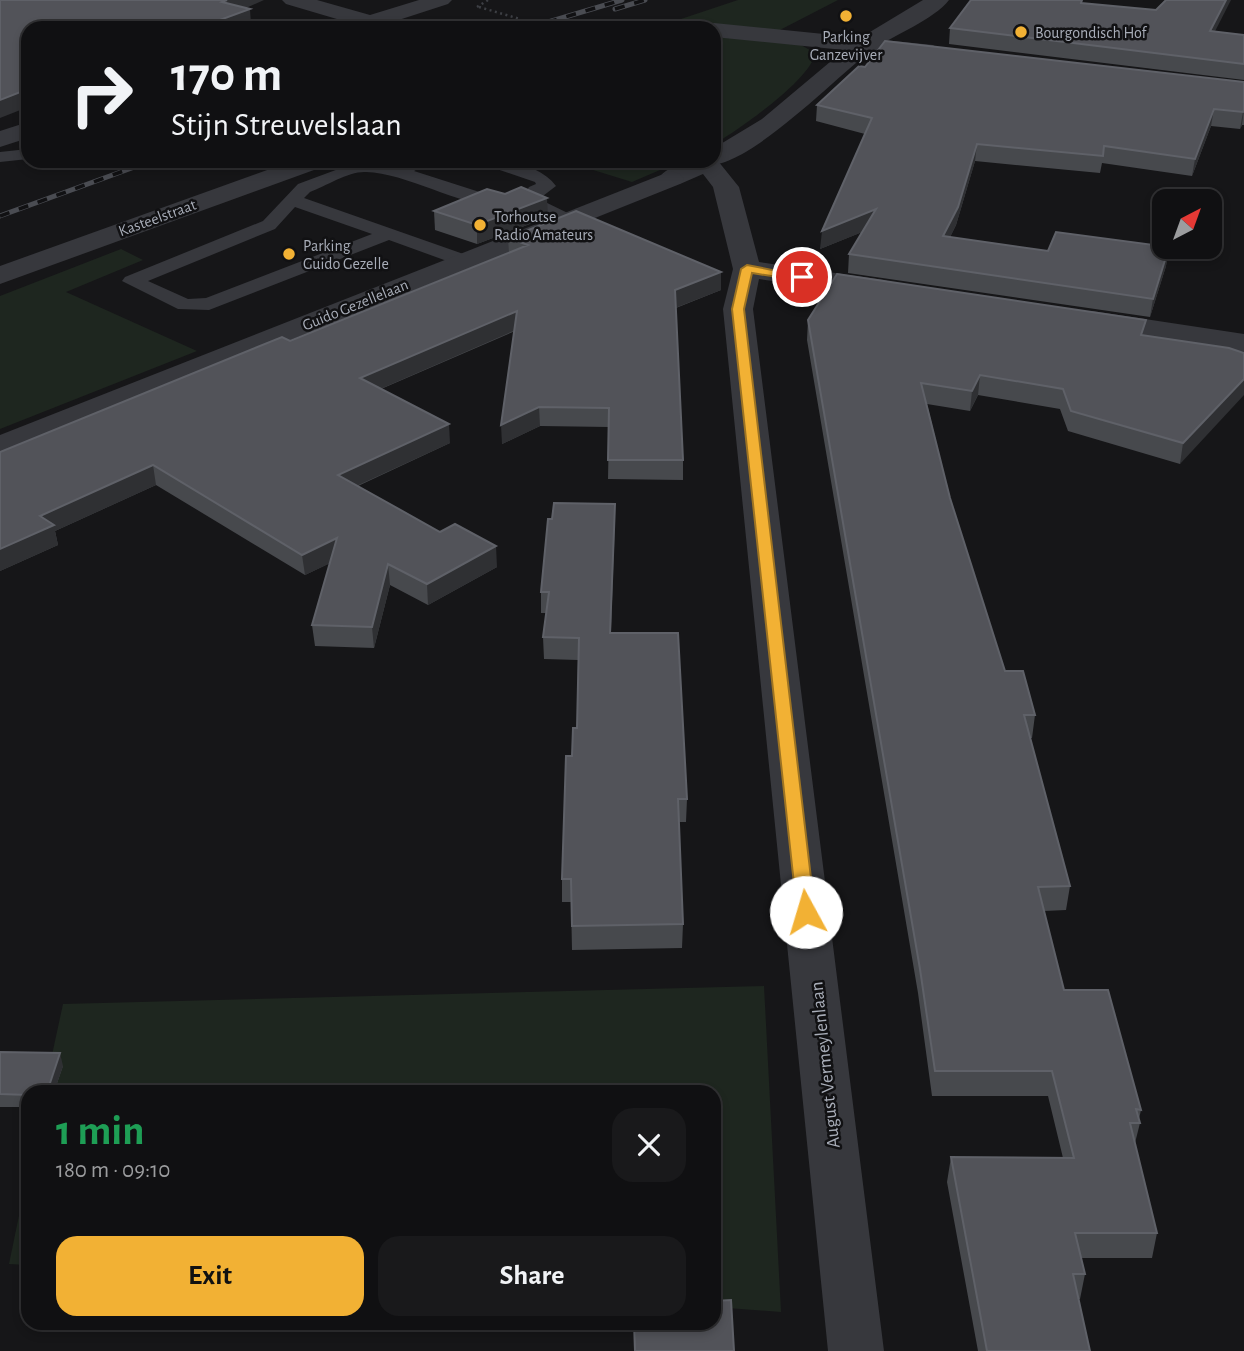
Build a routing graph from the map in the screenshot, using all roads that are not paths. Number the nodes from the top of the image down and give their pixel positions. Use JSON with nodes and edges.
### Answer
{"nodes":[{"id":1,"x":293,"y":0,"type":"edge"},
{"id":2,"x":355,"y":0,"type":"edge"},
{"id":3,"x":441,"y":0,"type":"edge"},
{"id":4,"x":938,"y":0,"type":"edge"},
{"id":5,"x":325,"y":8,"type":"junction"},
{"id":6,"x":296,"y":21,"type":"edge"},
{"id":7,"x":353,"y":21,"type":"edge"},
{"id":8,"x":374,"y":21,"type":"edge"},
{"id":9,"x":721,"y":31,"type":"edge"},
{"id":10,"x":863,"y":46,"type":"junction"},
{"id":11,"x":951,"y":54,"type":"edge"},
{"id":12,"x":21,"y":132,"type":"edge"},
{"id":13,"x":0,"y":140,"type":"edge"},
{"id":14,"x":21,"y":155,"type":"edge"},
{"id":15,"x":721,"y":155,"type":"edge"},
{"id":16,"x":0,"y":157,"type":"edge"},
{"id":17,"x":297,"y":168,"type":"edge"},
{"id":18,"x":356,"y":168,"type":"edge"},
{"id":19,"x":376,"y":168,"type":"edge"},
{"id":20,"x":406,"y":168,"type":"edge"},
{"id":21,"x":512,"y":168,"type":"edge"},
{"id":22,"x":695,"y":168,"type":"edge"},
{"id":23,"x":715,"y":168,"type":"edge"},
{"id":24,"x":398,"y":171,"type":"junction"},
{"id":25,"x":531,"y":197,"type":"junction"},
{"id":26,"x":292,"y":200,"type":"junction"},
{"id":27,"x":569,"y":218,"type":"junction"},
{"id":28,"x":389,"y":234,"type":"junction"},
{"id":29,"x":465,"y":261,"type":"junction"},
{"id":30,"x":747,"y":269,"type":"junction"},
{"id":31,"x":0,"y":276,"type":"edge"},
{"id":32,"x":913,"y":293,"type":"edge"},
{"id":33,"x":1065,"y":316,"type":"edge"},
{"id":34,"x":1244,"y":343,"type":"edge"},
{"id":35,"x":0,"y":446,"type":"edge"},
{"id":36,"x":856,"y":1351,"type":"edge"}],
"edges":[{"from":1,"to":5,"type":"street"},
{"from":2,"to":5,"type":"street"},
{"from":3,"to":8,"type":"street"},
{"from":4,"to":10,"type":"street","name":"Guido Gezellelaan"},
{"from":5,"to":6,"type":"street"},
{"from":5,"to":7,"type":"street"},
{"from":9,"to":10,"type":"street"},
{"from":10,"to":11,"type":"street"},
{"from":10,"to":15,"type":"street","name":"Guido Gezellelaan"},
{"from":12,"to":13,"type":"street"},
{"from":14,"to":16,"type":"lane"},
{"from":17,"to":31,"type":"street","name":"Kasteelstraat"},
{"from":18,"to":26,"type":"lane"},
{"from":19,"to":24,"type":"lane"},
{"from":20,"to":24,"type":"lane"},
{"from":21,"to":25,"type":"lane"},
{"from":22,"to":27,"type":"street","name":"Guido Gezellelaan"},
{"from":23,"to":30,"type":"street","name":"August Vermeylenlaan"},
{"from":24,"to":25,"type":"lane"},
{"from":25,"to":27,"type":"lane"},
{"from":26,"to":28,"type":"lane"},
{"from":26,"to":28,"type":"lane"},
{"from":27,"to":29,"type":"street","name":"Guido Gezellelaan"},
{"from":28,"to":29,"type":"lane"},
{"from":29,"to":35,"type":"street","name":"Guido Gezellelaan"},
{"from":30,"to":32,"type":"street"},
{"from":30,"to":36,"type":"street","name":"August Vermeylenlaan"},
{"from":33,"to":34,"type":"street"}]}
